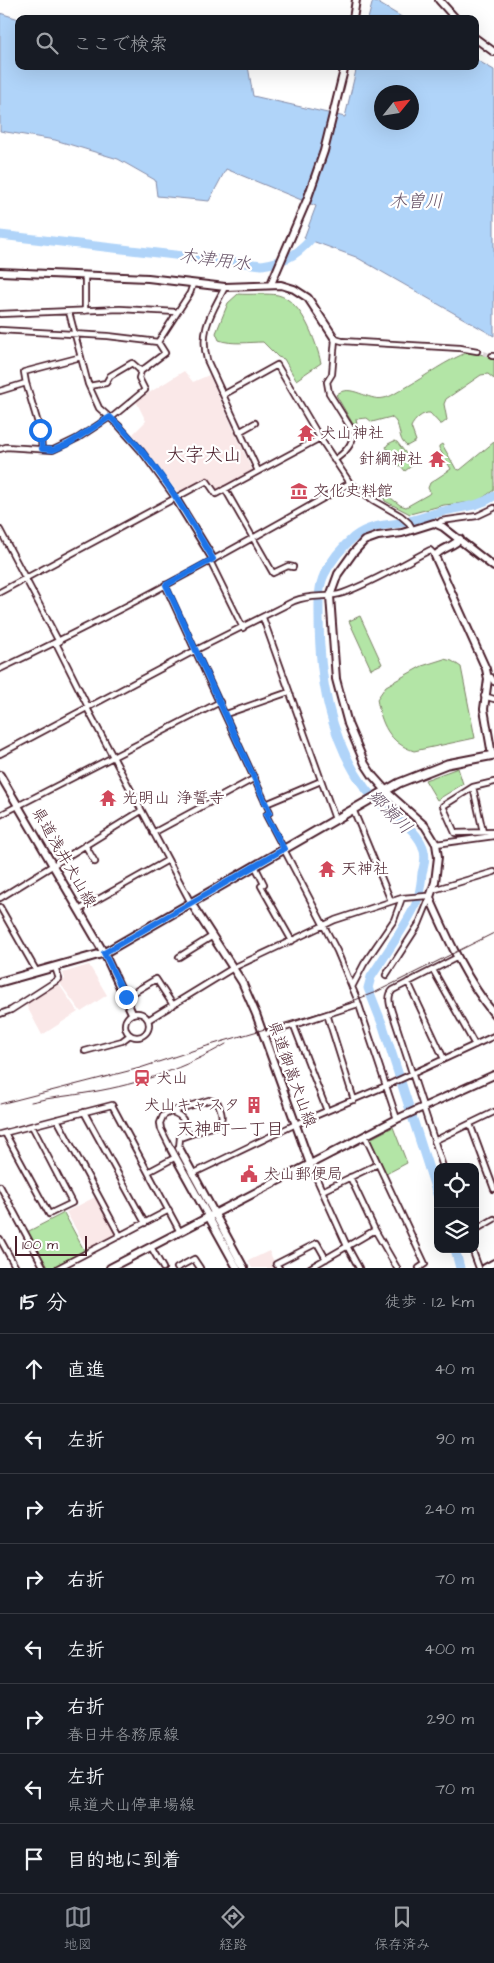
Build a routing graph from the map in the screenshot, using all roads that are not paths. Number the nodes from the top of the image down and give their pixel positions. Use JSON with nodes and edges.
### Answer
{"nodes":[{"id":1,"x":356,"y":0,"type":"edge"},
{"id":2,"x":439,"y":0,"type":"edge"},
{"id":3,"x":354,"y":15,"type":"edge"},
{"id":4,"x":452,"y":15,"type":"edge"},
{"id":5,"x":479,"y":41,"type":"edge"},
{"id":6,"x":494,"y":52,"type":"edge"},
{"id":7,"x":344,"y":70,"type":"edge"},
{"id":8,"x":0,"y":272,"type":"edge"},
{"id":9,"x":85,"y":275,"type":"junction"},
{"id":10,"x":193,"y":284,"type":"junction"},
{"id":11,"x":271,"y":284,"type":"junction"},
{"id":12,"x":225,"y":287,"type":"junction"},
{"id":13,"x":85,"y":310,"type":"junction"},
{"id":14,"x":69,"y":312,"type":"junction"},
{"id":15,"x":177,"y":312,"type":"junction"},
{"id":16,"x":0,"y":314,"type":"edge"},
{"id":17,"x":0,"y":330,"type":"edge"},
{"id":18,"x":75,"y":334,"type":"junction"},
{"id":19,"x":335,"y":339,"type":"junction"},
{"id":20,"x":158,"y":342,"type":"junction"},
{"id":21,"x":477,"y":351,"type":"tunnel mouth"},
{"id":22,"x":81,"y":357,"type":"junction"},
{"id":23,"x":141,"y":371,"type":"junction"},
{"id":24,"x":26,"y":383,"type":"junction"},
{"id":25,"x":89,"y":386,"type":"junction"},
{"id":26,"x":0,"y":391,"type":"edge"},
{"id":27,"x":223,"y":395,"type":"junction"},
{"id":28,"x":110,"y":418,"type":"junction"},
{"id":29,"x":255,"y":423,"type":"dead end"},
{"id":30,"x":239,"y":432,"type":"junction"},
{"id":31,"x":320,"y":438,"type":"junction"},
{"id":32,"x":0,"y":449,"type":"edge"},
{"id":33,"x":42,"y":449,"type":"junction"},
{"id":34,"x":334,"y":460,"type":"junction"},
{"id":35,"x":258,"y":472,"type":"junction"},
{"id":36,"x":350,"y":483,"type":"junction"},
{"id":37,"x":225,"y":489,"type":"junction"},
{"id":38,"x":176,"y":499,"type":"junction"},
{"id":39,"x":494,"y":508,"type":"edge"},
{"id":40,"x":438,"y":524,"type":"junction"},
{"id":41,"x":0,"y":530,"type":"edge"},
{"id":42,"x":413,"y":530,"type":"junction"},
{"id":43,"x":254,"y":537,"type":"junction"},
{"id":44,"x":460,"y":539,"type":"junction"},
{"id":45,"x":435,"y":555,"type":"junction"},
{"id":46,"x":212,"y":560,"type":"junction"},
{"id":47,"x":293,"y":567,"type":"dead end"},
{"id":48,"x":494,"y":567,"type":"edge"},
{"id":49,"x":25,"y":580,"type":"junction"},
{"id":50,"x":166,"y":585,"type":"junction"},
{"id":51,"x":0,"y":592,"type":"edge"},
{"id":52,"x":328,"y":596,"type":"junction"},
{"id":53,"x":264,"y":618,"type":"junction"},
{"id":54,"x":243,"y":628,"type":"junction"},
{"id":55,"x":57,"y":642,"type":"junction"},
{"id":56,"x":196,"y":650,"type":"junction"},
{"id":57,"x":0,"y":669,"type":"edge"},
{"id":58,"x":487,"y":677,"type":"junction"},
{"id":59,"x":494,"y":682,"type":"edge"},
{"id":60,"x":289,"y":692,"type":"junction"},
{"id":61,"x":484,"y":696,"type":"junction"},
{"id":62,"x":494,"y":698,"type":"edge"},
{"id":63,"x":220,"y":702,"type":"junction"},
{"id":64,"x":88,"y":708,"type":"junction"},
{"id":65,"x":226,"y":714,"type":"junction"},
{"id":66,"x":0,"y":754,"type":"edge"},
{"id":67,"x":493,"y":755,"type":"edge"},
{"id":68,"x":113,"y":756,"type":"junction"},
{"id":69,"x":0,"y":774,"type":"edge"},
{"id":70,"x":255,"y":778,"type":"junction"},
{"id":71,"x":321,"y":780,"type":"junction"},
{"id":72,"x":494,"y":782,"type":"edge"},
{"id":73,"x":473,"y":787,"type":"junction"},
{"id":74,"x":382,"y":792,"type":"junction"},
{"id":75,"x":266,"y":804,"type":"junction"},
{"id":76,"x":18,"y":806,"type":"junction"},
{"id":77,"x":353,"y":809,"type":"junction"},
{"id":78,"x":141,"y":811,"type":"junction"},
{"id":79,"x":0,"y":815,"type":"edge"},
{"id":80,"x":336,"y":819,"type":"junction"},
{"id":81,"x":483,"y":832,"type":"junction"},
{"id":82,"x":494,"y":832,"type":"edge"},
{"id":83,"x":153,"y":833,"type":"junction"},
{"id":84,"x":494,"y":836,"type":"edge"},
{"id":85,"x":436,"y":844,"type":"junction"},
{"id":86,"x":85,"y":845,"type":"junction"},
{"id":87,"x":284,"y":849,"type":"junction"},
{"id":88,"x":168,"y":860,"type":"junction"},
{"id":89,"x":95,"y":862,"type":"dead end"},
{"id":90,"x":53,"y":864,"type":"junction"},
{"id":91,"x":255,"y":866,"type":"junction"},
{"id":92,"x":494,"y":872,"type":"edge"},
{"id":93,"x":433,"y":890,"type":"junction"},
{"id":94,"x":427,"y":896,"type":"junction"},
{"id":95,"x":0,"y":898,"type":"edge"},
{"id":96,"x":402,"y":898,"type":"junction"},
{"id":97,"x":390,"y":901,"type":"junction"},
{"id":98,"x":191,"y":903,"type":"junction"},
{"id":99,"x":0,"y":907,"type":"edge"},
{"id":100,"x":80,"y":910,"type":"junction"},
{"id":101,"x":324,"y":925,"type":"junction"},
{"id":102,"x":211,"y":937,"type":"junction"},
{"id":103,"x":292,"y":941,"type":"junction"},
{"id":104,"x":104,"y":953,"type":"junction"},
{"id":105,"x":179,"y":956,"type":"dead end"},
{"id":106,"x":458,"y":957,"type":"junction"},
{"id":107,"x":56,"y":967,"type":"junction"},
{"id":108,"x":233,"y":968,"type":"junction"},
{"id":109,"x":433,"y":970,"type":"junction"},
{"id":110,"x":37,"y":972,"type":"junction"},
{"id":111,"x":386,"y":975,"type":"dead end"},
{"id":112,"x":0,"y":982,"type":"edge"},
{"id":113,"x":408,"y":982,"type":"junction"},
{"id":114,"x":352,"y":987,"type":"junction"},
{"id":115,"x":126,"y":997,"type":"junction"},
{"id":116,"x":358,"y":1004,"type":"junction"},
{"id":117,"x":173,"y":1005,"type":"junction"},
{"id":118,"x":132,"y":1013,"type":"junction"},
{"id":119,"x":0,"y":1014,"type":"edge"},
{"id":120,"x":327,"y":1014,"type":"junction"},
{"id":121,"x":494,"y":1014,"type":"edge"},
{"id":122,"x":148,"y":1020,"type":"junction"},
{"id":123,"x":294,"y":1026,"type":"junction"},
{"id":124,"x":130,"y":1035,"type":"junction"},
{"id":125,"x":263,"y":1035,"type":"junction"},
{"id":126,"x":494,"y":1036,"type":"edge"},
{"id":127,"x":475,"y":1045,"type":"junction"},
{"id":128,"x":85,"y":1052,"type":"dead end"},
{"id":129,"x":444,"y":1059,"type":"junction"},
{"id":130,"x":411,"y":1075,"type":"junction"},
{"id":131,"x":494,"y":1075,"type":"edge"},
{"id":132,"x":387,"y":1086,"type":"junction"},
{"id":133,"x":354,"y":1100,"type":"junction"},
{"id":134,"x":423,"y":1107,"type":"junction"},
{"id":135,"x":327,"y":1111,"type":"junction"},
{"id":136,"x":84,"y":1112,"type":"junction"},
{"id":137,"x":170,"y":1112,"type":"junction"},
{"id":138,"x":494,"y":1112,"type":"edge"},
{"id":139,"x":57,"y":1119,"type":"junction"},
{"id":140,"x":397,"y":1119,"type":"junction"},
{"id":141,"x":296,"y":1124,"type":"junction"},
{"id":142,"x":470,"y":1124,"type":"junction"},
{"id":143,"x":32,"y":1126,"type":"junction"},
{"id":144,"x":2,"y":1133,"type":"edge"},
{"id":145,"x":364,"y":1136,"type":"junction"},
{"id":146,"x":180,"y":1138,"type":"junction"},
{"id":147,"x":434,"y":1141,"type":"junction"},
{"id":148,"x":179,"y":1148,"type":"joint"},
{"id":149,"x":171,"y":1149,"type":"joint"},
{"id":150,"x":176,"y":1157,"type":"junction"},
{"id":151,"x":442,"y":1163,"type":"edge"},
{"id":152,"x":310,"y":1164,"type":"junction"},
{"id":153,"x":378,"y":1164,"type":"junction"},
{"id":154,"x":148,"y":1172,"type":"junction"},
{"id":155,"x":192,"y":1174,"type":"junction"},
{"id":156,"x":350,"y":1177,"type":"junction"},
{"id":157,"x":492,"y":1178,"type":"edge"},
{"id":158,"x":0,"y":1186,"type":"edge"},
{"id":159,"x":494,"y":1189,"type":"edge"},
{"id":160,"x":322,"y":1191,"type":"junction"},
{"id":161,"x":169,"y":1210,"type":"junction"},
{"id":162,"x":212,"y":1215,"type":"junction"},
{"id":163,"x":494,"y":1219,"type":"edge"},
{"id":164,"x":145,"y":1223,"type":"junction"},
{"id":165,"x":479,"y":1228,"type":"edge"},
{"id":166,"x":375,"y":1230,"type":"junction"},
{"id":167,"x":180,"y":1232,"type":"junction"},
{"id":168,"x":120,"y":1236,"type":"junction"},
{"id":169,"x":0,"y":1239,"type":"edge"},
{"id":170,"x":347,"y":1246,"type":"junction"},
{"id":171,"x":151,"y":1247,"type":"junction"},
{"id":172,"x":473,"y":1253,"type":"edge"},
{"id":173,"x":326,"y":1258,"type":"junction"},
{"id":174,"x":494,"y":1263,"type":"edge"},
{"id":175,"x":16,"y":1268,"type":"edge"},
{"id":176,"x":44,"y":1268,"type":"edge"},
{"id":177,"x":58,"y":1268,"type":"edge"},
{"id":178,"x":110,"y":1268,"type":"edge"},
{"id":179,"x":163,"y":1268,"type":"edge"},
{"id":180,"x":177,"y":1268,"type":"edge"},
{"id":181,"x":200,"y":1268,"type":"edge"},
{"id":182,"x":236,"y":1268,"type":"edge"},
{"id":183,"x":244,"y":1268,"type":"edge"},
{"id":184,"x":279,"y":1268,"type":"edge"},
{"id":185,"x":310,"y":1268,"type":"edge"},
{"id":186,"x":359,"y":1268,"type":"edge"},
{"id":187,"x":397,"y":1268,"type":"edge"},
{"id":188,"x":419,"y":1268,"type":"edge"},
{"id":189,"x":479,"y":1268,"type":"edge"},
{"id":190,"x":485,"y":1268,"type":"edge"}],
"edges":[{"from":1,"to":3,"type":"street"},
{"from":2,"to":4,"type":"street"},
{"from":5,"to":6,"type":"street"},
{"from":7,"to":11,"type":"street"},
{"from":8,"to":9,"type":"street"},
{"from":9,"to":10,"type":"street"},
{"from":9,"to":13,"type":"street"},
{"from":10,"to":12,"type":"street"},
{"from":10,"to":15,"type":"street"},
{"from":11,"to":12,"type":"street"},
{"from":11,"to":19,"type":"street"},
{"from":12,"to":27,"type":"street"},
{"from":13,"to":14,"type":"street"},
{"from":13,"to":15,"type":"street"},
{"from":14,"to":16,"type":"street"},
{"from":14,"to":18,"type":"street"},
{"from":15,"to":20,"type":"street"},
{"from":17,"to":18,"type":"street"},
{"from":18,"to":20,"type":"street"},
{"from":18,"to":22,"type":"street"},
{"from":19,"to":21,"type":"street"},
{"from":19,"to":34,"type":"street"},
{"from":20,"to":23,"type":"street"},
{"from":22,"to":24,"type":"street"},
{"from":22,"to":25,"type":"street"},
{"from":23,"to":25,"type":"street"},
{"from":23,"to":28,"type":"street"},
{"from":24,"to":26,"type":"street"},
{"from":24,"to":33,"type":"street"},
{"from":25,"to":28,"type":"street"},
{"from":27,"to":30,"type":"street"},
{"from":27,"to":31,"type":"street"},
{"from":28,"to":33,"type":"street"},
{"from":28,"to":38,"type":"street"},
{"from":29,"to":30,"type":"street"},
{"from":30,"to":35,"type":"street"},
{"from":31,"to":34,"type":"street"},
{"from":31,"to":35,"type":"street"},
{"from":32,"to":33,"type":"street"},
{"from":34,"to":36,"type":"street"},
{"from":35,"to":37,"type":"street"},
{"from":36,"to":42,"type":"street"},
{"from":36,"to":43,"type":"street"},
{"from":37,"to":38,"type":"street"},
{"from":37,"to":43,"type":"street"},
{"from":38,"to":46,"type":"street"},
{"from":38,"to":49,"type":"street"},
{"from":39,"to":40,"type":"street"},
{"from":40,"to":42,"type":"street"},
{"from":40,"to":44,"type":"street"},
{"from":41,"to":49,"type":"street"},
{"from":42,"to":52,"type":"street"},
{"from":43,"to":46,"type":"street"},
{"from":43,"to":47,"type":"street"},
{"from":44,"to":45,"type":"street"},
{"from":44,"to":48,"type":"street"},
{"from":45,"to":52,"type":"street"},
{"from":45,"to":58,"type":"street"},
{"from":46,"to":50,"type":"street"},
{"from":46,"to":54,"type":"street"},
{"from":49,"to":51,"type":"street"},
{"from":49,"to":55,"type":"street"},
{"from":50,"to":55,"type":"street"},
{"from":50,"to":56,"type":"street"},
{"from":52,"to":53,"type":"street"},
{"from":52,"to":74,"type":"street"},
{"from":53,"to":54,"type":"street"},
{"from":53,"to":60,"type":"street"},
{"from":54,"to":56,"type":"street"},
{"from":55,"to":57,"type":"street"},
{"from":55,"to":64,"type":"street"},
{"from":56,"to":63,"type":"street"},
{"from":56,"to":64,"type":"street"},
{"from":58,"to":59,"type":"street"},
{"from":58,"to":61,"type":"street"},
{"from":60,"to":65,"type":"street"},
{"from":60,"to":71,"type":"street"},
{"from":61,"to":62,"type":"street"},
{"from":61,"to":67,"type":"street"},
{"from":63,"to":65,"type":"street"},
{"from":63,"to":68,"type":"street"},
{"from":64,"to":66,"type":"street"},
{"from":64,"to":68,"type":"street"},
{"from":65,"to":70,"type":"street"},
{"from":67,"to":74,"type":"main road"},
{"from":68,"to":76,"type":"street"},
{"from":68,"to":78,"type":"street"},
{"from":69,"to":76,"type":"street","name":"県道浅井犬山線"},
{"from":70,"to":75,"type":"street"},
{"from":70,"to":83,"type":"street"},
{"from":71,"to":75,"type":"street"},
{"from":71,"to":80,"type":"street"},
{"from":72,"to":73,"type":"street"},
{"from":73,"to":81,"type":"street"},
{"from":73,"to":81,"type":"street"},
{"from":74,"to":77,"type":"main road"},
{"from":74,"to":85,"type":"street"},
{"from":75,"to":87,"type":"street"},
{"from":76,"to":79,"type":"street"},
{"from":76,"to":90,"type":"street","name":"県道浅井犬山線"},
{"from":77,"to":80,"type":"main road"},
{"from":77,"to":97,"type":"street"},
{"from":78,"to":83,"type":"street"},
{"from":78,"to":86,"type":"street"},
{"from":80,"to":87,"type":"main road"},
{"from":81,"to":82,"type":"street"},
{"from":83,"to":88,"type":"street"},
{"from":84,"to":85,"type":"street"},
{"from":85,"to":93,"type":"street"},
{"from":86,"to":89,"type":"street"},
{"from":86,"to":90,"type":"street"},
{"from":87,"to":91,"type":"main road"},
{"from":87,"to":101,"type":"street"},
{"from":88,"to":98,"type":"street"},
{"from":88,"to":100,"type":"street"},
{"from":90,"to":95,"type":"street"},
{"from":90,"to":100,"type":"street","name":"県道浅井犬山線"},
{"from":91,"to":98,"type":"main road"},
{"from":91,"to":103,"type":"street"},
{"from":92,"to":93,"type":"street"},
{"from":93,"to":94,"type":"street"},
{"from":94,"to":96,"type":"street"},
{"from":94,"to":106,"type":"street"},
{"from":94,"to":111,"type":"street"},
{"from":96,"to":97,"type":"street"},
{"from":96,"to":114,"type":"street"},
{"from":97,"to":101,"type":"street"},
{"from":98,"to":102,"type":"street","name":"県道御嵩犬山線"},
{"from":98,"to":104,"type":"main road"},
{"from":99,"to":110,"type":"street"},
{"from":100,"to":104,"type":"street","name":"県道浅井犬山線"},
{"from":101,"to":103,"type":"street"},
{"from":101,"to":114,"type":"street"},
{"from":102,"to":105,"type":"street"},
{"from":102,"to":108,"type":"street","name":"県道御嵩犬山線"},
{"from":103,"to":108,"type":"street"},
{"from":104,"to":107,"type":"main road"},
{"from":104,"to":115,"type":"street","name":"県道浅井犬山線"},
{"from":106,"to":109,"type":"street"},
{"from":106,"to":121,"type":"street"},
{"from":107,"to":110,"type":"main road"},
{"from":107,"to":119,"type":"street"},
{"from":108,"to":117,"type":"street"},
{"from":108,"to":125,"type":"street","name":"県道御嵩犬山線"},
{"from":109,"to":113,"type":"street"},
{"from":109,"to":127,"type":"street"},
{"from":110,"to":112,"type":"main road"},
{"from":113,"to":129,"type":"street"},
{"from":113,"to":130,"type":"street"},
{"from":114,"to":116,"type":"street"},
{"from":115,"to":117,"type":"street"},
{"from":115,"to":118,"type":"street","name":"県道浅井犬山線"},
{"from":116,"to":120,"type":"street"},
{"from":116,"to":132,"type":"street"},
{"from":117,"to":122,"type":"street"},
{"from":118,"to":122,"type":"street"},
{"from":118,"to":124,"type":"street"},
{"from":120,"to":123,"type":"street"},
{"from":120,"to":133,"type":"street"},
{"from":122,"to":124,"type":"street"},
{"from":123,"to":125,"type":"street"},
{"from":123,"to":135,"type":"street"},
{"from":124,"to":128,"type":"street"},
{"from":125,"to":141,"type":"street","name":"県道御嵩犬山線"},
{"from":126,"to":127,"type":"street"},
{"from":127,"to":129,"type":"street"},
{"from":129,"to":130,"type":"street"},
{"from":130,"to":132,"type":"street"},
{"from":130,"to":134,"type":"street"},
{"from":131,"to":134,"type":"street"},
{"from":132,"to":133,"type":"street"},
{"from":132,"to":140,"type":"street"},
{"from":133,"to":135,"type":"street"},
{"from":134,"to":140,"type":"street"},
{"from":134,"to":147,"type":"street"},
{"from":135,"to":141,"type":"street"},
{"from":136,"to":139,"type":"street"},
{"from":136,"to":154,"type":"street"},
{"from":136,"to":164,"type":"street"},
{"from":137,"to":146,"type":"street"},
{"from":137,"to":146,"type":"street"},
{"from":137,"to":149,"type":"street"},
{"from":138,"to":142,"type":"street"},
{"from":139,"to":143,"type":"street"},
{"from":139,"to":168,"type":"street"},
{"from":140,"to":145,"type":"street"},
{"from":141,"to":152,"type":"street","name":"県道御嵩犬山線"},
{"from":141,"to":155,"type":"street"},
{"from":142,"to":147,"type":"street"},
{"from":142,"to":157,"type":"street"},
{"from":143,"to":144,"type":"street"},
{"from":143,"to":144,"type":"street"},
{"from":145,"to":152,"type":"street"},
{"from":145,"to":153,"type":"street"},
{"from":146,"to":148,"type":"street"},
{"from":147,"to":151,"type":"street"},
{"from":148,"to":155,"type":"street"},
{"from":149,"to":150,"type":"street"},
{"from":150,"to":154,"type":"street"},
{"from":150,"to":162,"type":"street"},
{"from":152,"to":160,"type":"street"},
{"from":152,"to":162,"type":"street"},
{"from":153,"to":156,"type":"street"},
{"from":153,"to":188,"type":"street"},
{"from":154,"to":161,"type":"street"},
{"from":155,"to":162,"type":"street"},
{"from":156,"to":160,"type":"street"},
{"from":156,"to":166,"type":"street"},
{"from":157,"to":159,"type":"street"},
{"from":158,"to":176,"type":"street"},
{"from":160,"to":170,"type":"street"},
{"from":161,"to":164,"type":"street"},
{"from":161,"to":167,"type":"street"},
{"from":162,"to":167,"type":"street"},
{"from":162,"to":182,"type":"street"},
{"from":162,"to":183,"type":"street"},
{"from":163,"to":165,"type":"street"},
{"from":164,"to":168,"type":"street"},
{"from":166,"to":170,"type":"street"},
{"from":166,"to":187,"type":"street"},
{"from":167,"to":171,"type":"street"},
{"from":168,"to":177,"type":"street"},
{"from":169,"to":175,"type":"street"},
{"from":170,"to":173,"type":"street"},
{"from":170,"to":186,"type":"street"},
{"from":171,"to":178,"type":"street"},
{"from":171,"to":179,"type":"street"},
{"from":172,"to":189,"type":"street"},
{"from":173,"to":184,"type":"street"},
{"from":173,"to":185,"type":"street"},
{"from":174,"to":190,"type":"street"},
{"from":180,"to":181,"type":"street"}]}
